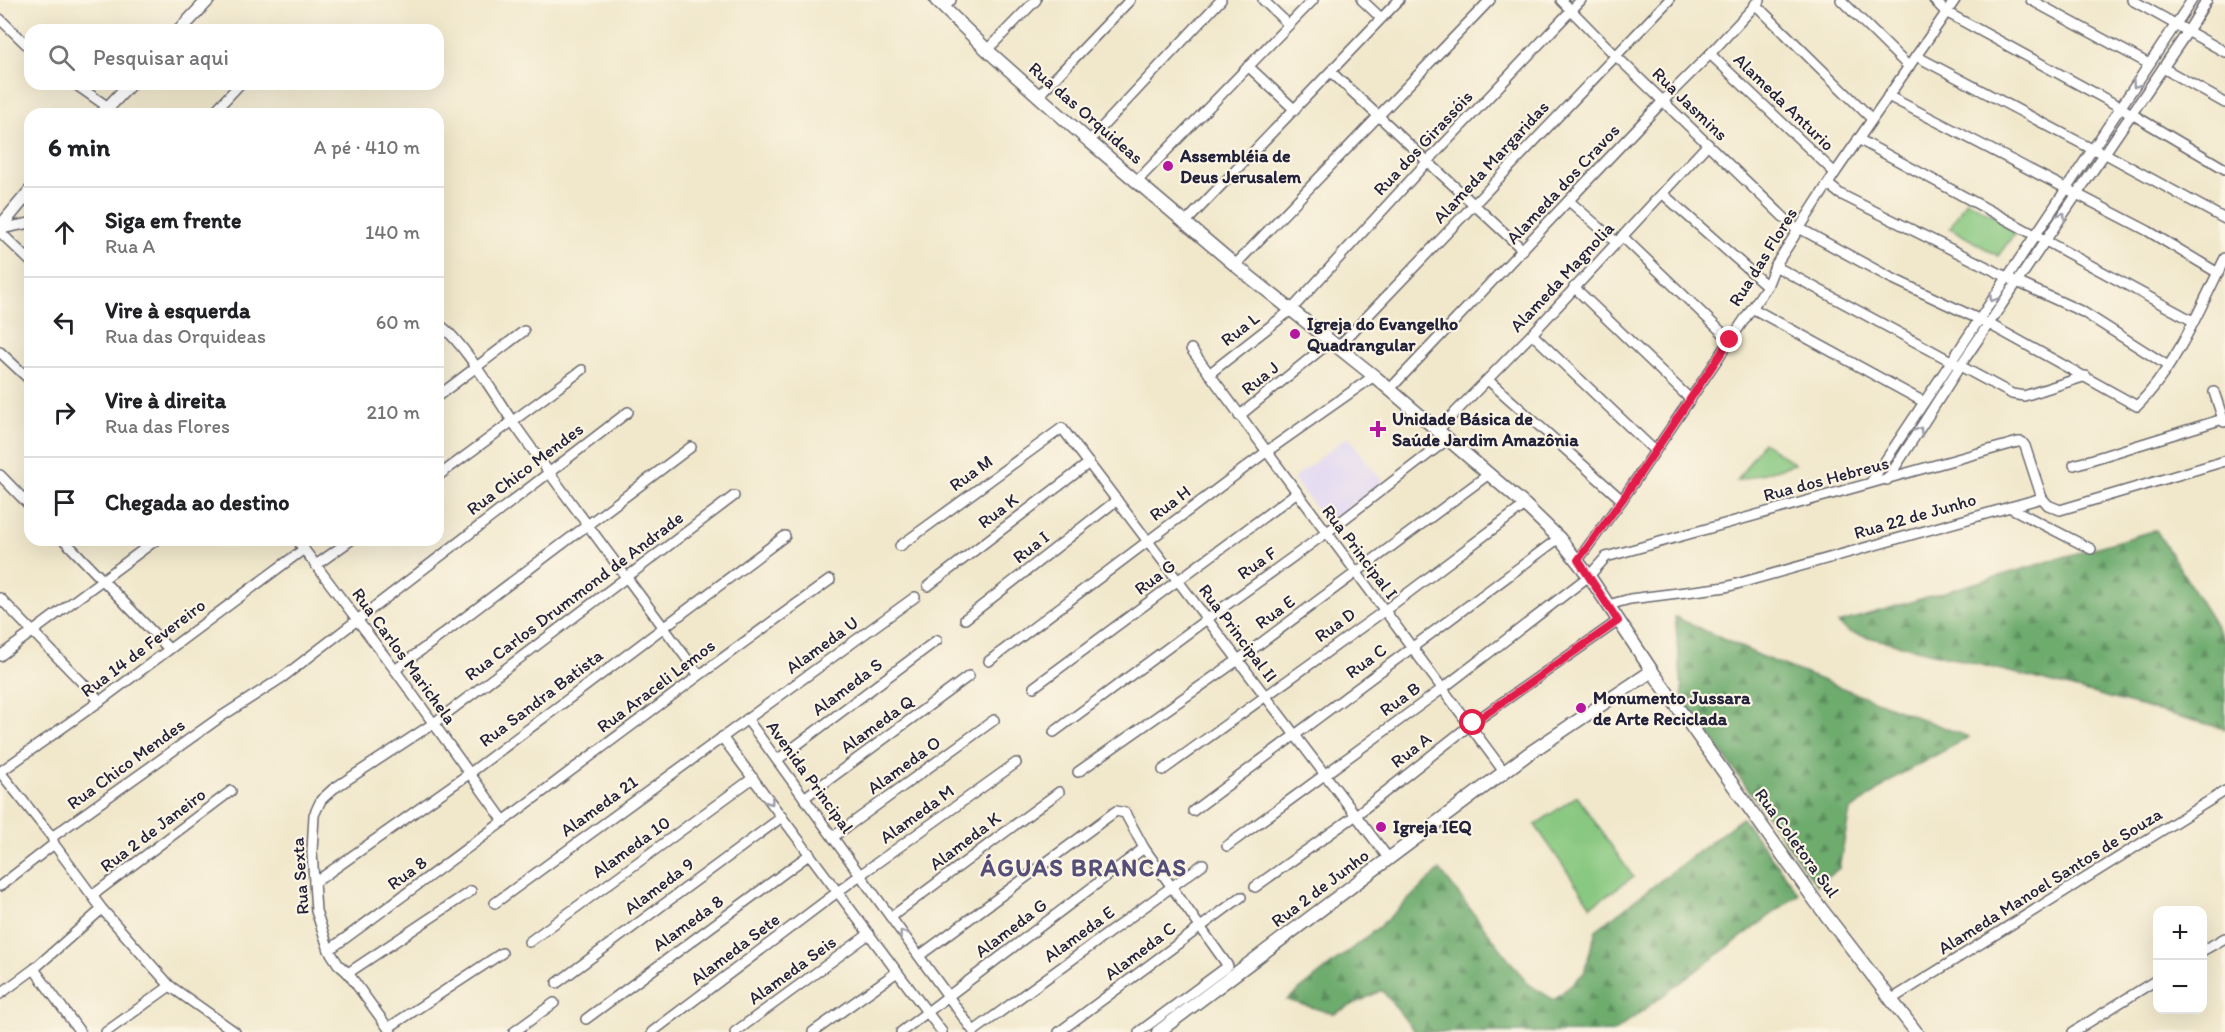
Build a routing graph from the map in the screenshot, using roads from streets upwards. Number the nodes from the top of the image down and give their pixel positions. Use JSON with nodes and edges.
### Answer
{"nodes":[{"id":1,"x":208,"y":0,"type":"edge"},
{"id":2,"x":1036,"y":0,"type":"edge"},
{"id":3,"x":1130,"y":0,"type":"edge"},
{"id":4,"x":1221,"y":0,"type":"edge"},
{"id":5,"x":1263,"y":0,"type":"edge"},
{"id":6,"x":1313,"y":0,"type":"edge"},
{"id":7,"x":1362,"y":0,"type":"edge"},
{"id":8,"x":1399,"y":0,"type":"edge"},
{"id":9,"x":1490,"y":0,"type":"edge"},
{"id":10,"x":1561,"y":0,"type":"edge"},
{"id":11,"x":1581,"y":0,"type":"edge"},
{"id":12,"x":1669,"y":0,"type":"edge"},
{"id":13,"x":1841,"y":0,"type":"edge"},
{"id":14,"x":1934,"y":0,"type":"edge"},
{"id":15,"x":1955,"y":0,"type":"edge"},
{"id":16,"x":2031,"y":0,"type":"edge"},
{"id":17,"x":2132,"y":0,"type":"edge"},
{"id":18,"x":2192,"y":0,"type":"edge"},
{"id":19,"x":2207,"y":0,"type":"edge"},
{"id":20,"x":1758,"y":2,"type":"edge"},
{"id":21,"x":944,"y":3,"type":"edge"},
{"id":22,"x":1571,"y":10,"type":"junction"},
{"id":23,"x":1947,"y":12,"type":"junction"},
{"id":24,"x":1381,"y":18,"type":"junction"},
{"id":25,"x":0,"y":19,"type":"edge"},
{"id":26,"x":186,"y":24,"type":"edge"},
{"id":27,"x":1288,"y":24,"type":"junction"},
{"id":28,"x":2176,"y":25,"type":"junction"},
{"id":29,"x":2188,"y":31,"type":"junction"},
{"id":30,"x":24,"y":42,"type":"edge"},
{"id":31,"x":987,"y":50,"type":"junction"},
{"id":32,"x":2225,"y":52,"type":"edge"},
{"id":33,"x":1710,"y":54,"type":"junction"},
{"id":34,"x":1615,"y":55,"type":"junction"},
{"id":35,"x":1916,"y":56,"type":"junction"},
{"id":36,"x":2149,"y":64,"type":"junction"},
{"id":37,"x":1248,"y":66,"type":"junction"},
{"id":38,"x":1909,"y":67,"type":"junction"},
{"id":39,"x":2163,"y":68,"type":"junction"},
{"id":40,"x":1331,"y":72,"type":"junction"},
{"id":41,"x":82,"y":90,"type":"edge"},
{"id":42,"x":124,"y":90,"type":"edge"},
{"id":43,"x":234,"y":90,"type":"edge"},
{"id":44,"x":1039,"y":95,"type":"junction"},
{"id":45,"x":1888,"y":96,"type":"junction"},
{"id":46,"x":1663,"y":101,"type":"junction"},
{"id":47,"x":2225,"y":103,"type":"edge"},
{"id":48,"x":2120,"y":107,"type":"junction"},
{"id":49,"x":102,"y":108,"type":"edge"},
{"id":50,"x":108,"y":108,"type":"edge"},
{"id":51,"x":218,"y":108,"type":"edge"},
{"id":52,"x":1295,"y":110,"type":"junction"},
{"id":53,"x":2131,"y":113,"type":"junction"},
{"id":54,"x":1379,"y":116,"type":"junction"},
{"id":55,"x":1872,"y":118,"type":"junction"},
{"id":56,"x":1858,"y":139,"type":"junction"},
{"id":57,"x":1089,"y":141,"type":"junction"},
{"id":58,"x":1708,"y":144,"type":"junction"},
{"id":59,"x":2092,"y":149,"type":"junction"},
{"id":60,"x":2104,"y":153,"type":"junction"},
{"id":61,"x":1428,"y":161,"type":"junction"},
{"id":62,"x":2225,"y":169,"type":"edge"},
{"id":63,"x":1835,"y":173,"type":"junction"},
{"id":64,"x":1137,"y":182,"type":"junction"},
{"id":65,"x":1829,"y":185,"type":"junction"},
{"id":66,"x":2067,"y":189,"type":"junction"},
{"id":67,"x":2077,"y":193,"type":"junction"},
{"id":68,"x":1663,"y":194,"type":"junction"},
{"id":69,"x":24,"y":199,"type":"edge"},
{"id":70,"x":1569,"y":201,"type":"junction"},
{"id":71,"x":1474,"y":205,"type":"junction"},
{"id":72,"x":2225,"y":219,"type":"edge"},
{"id":73,"x":1186,"y":222,"type":"junction"},
{"id":74,"x":24,"y":224,"type":"edge"},
{"id":75,"x":0,"y":229,"type":"edge"},
{"id":76,"x":1799,"y":230,"type":"junction"},
{"id":77,"x":2036,"y":234,"type":"junction"},
{"id":78,"x":1619,"y":239,"type":"junction"},
{"id":79,"x":2046,"y":240,"type":"junction"},
{"id":80,"x":1523,"y":250,"type":"junction"},
{"id":81,"x":24,"y":255,"type":"edge"},
{"id":82,"x":2225,"y":258,"type":"edge"},
{"id":83,"x":1235,"y":265,"type":"junction"},
{"id":84,"x":1775,"y":266,"type":"junction"},
{"id":85,"x":2218,"y":273,"type":"junction"},
{"id":86,"x":2007,"y":277,"type":"junction"},
{"id":87,"x":2017,"y":282,"type":"junction"},
{"id":88,"x":1767,"y":286,"type":"junction"},
{"id":89,"x":1574,"y":288,"type":"junction"},
{"id":90,"x":1752,"y":308,"type":"junction"},
{"id":91,"x":1291,"y":310,"type":"junction"},
{"id":92,"x":1978,"y":320,"type":"junction"},
{"id":93,"x":2193,"y":321,"type":"junction"},
{"id":94,"x":1989,"y":324,"type":"junction"},
{"id":95,"x":444,"y":328,"type":"edge"},
{"id":96,"x":524,"y":331,"type":"dead end"},
{"id":97,"x":1532,"y":334,"type":"junction"},
{"id":98,"x":1730,"y":340,"type":"junction"},
{"id":99,"x":1334,"y":345,"type":"junction"},
{"id":100,"x":1191,"y":349,"type":"dead end"},
{"id":101,"x":0,"y":352,"type":"edge"},
{"id":102,"x":1951,"y":362,"type":"junction"},
{"id":103,"x":1960,"y":366,"type":"junction"},
{"id":104,"x":2168,"y":366,"type":"junction"},
{"id":105,"x":476,"y":367,"type":"junction"},
{"id":106,"x":582,"y":370,"type":"dead end"},
{"id":107,"x":24,"y":374,"type":"edge"},
{"id":108,"x":1209,"y":374,"type":"junction"},
{"id":109,"x":1374,"y":376,"type":"junction"},
{"id":110,"x":2086,"y":376,"type":"junction"},
{"id":111,"x":1488,"y":380,"type":"junction"},
{"id":112,"x":1389,"y":390,"type":"junction"},
{"id":113,"x":444,"y":391,"type":"edge"},
{"id":114,"x":2214,"y":392,"type":"dead end"},
{"id":115,"x":1690,"y":399,"type":"junction"},
{"id":116,"x":1924,"y":402,"type":"junction"},
{"id":117,"x":628,"y":412,"type":"dead end"},
{"id":118,"x":1239,"y":416,"type":"junction"},
{"id":119,"x":512,"y":421,"type":"junction"},
{"id":120,"x":2224,"y":422,"type":"edge"},
{"id":121,"x":1062,"y":428,"type":"joint"},
{"id":122,"x":1438,"y":430,"type":"junction"},
{"id":123,"x":1448,"y":439,"type":"junction"},
{"id":124,"x":691,"y":447,"type":"dead end"},
{"id":125,"x":1655,"y":451,"type":"junction"},
{"id":126,"x":1266,"y":452,"type":"junction"},
{"id":127,"x":2225,"y":461,"type":"edge"},
{"id":128,"x":1089,"y":463,"type":"junction"},
{"id":129,"x":2074,"y":465,"type":"dead end"},
{"id":130,"x":444,"y":472,"type":"edge"},
{"id":131,"x":548,"y":472,"type":"junction"},
{"id":132,"x":1489,"y":474,"type":"junction"},
{"id":133,"x":0,"y":475,"type":"edge"},
{"id":134,"x":1887,"y":480,"type":"junction"},
{"id":135,"x":1871,"y":482,"type":"junction"},
{"id":136,"x":1296,"y":492,"type":"junction"},
{"id":137,"x":734,"y":496,"type":"dead end"},
{"id":138,"x":2042,"y":498,"type":"junction"},
{"id":139,"x":24,"y":500,"type":"edge"},
{"id":140,"x":1117,"y":500,"type":"junction"},
{"id":141,"x":1622,"y":500,"type":"junction"},
{"id":142,"x":1525,"y":505,"type":"junction"},
{"id":143,"x":2009,"y":507,"type":"junction"},
{"id":144,"x":587,"y":523,"type":"junction"},
{"id":145,"x":1326,"y":533,"type":"junction"},
{"id":146,"x":785,"y":536,"type":"dead end"},
{"id":147,"x":1559,"y":538,"type":"junction"},
{"id":148,"x":1148,"y":541,"type":"junction"},
{"id":149,"x":70,"y":546,"type":"edge"},
{"id":150,"x":148,"y":546,"type":"edge"},
{"id":151,"x":302,"y":546,"type":"edge"},
{"id":152,"x":343,"y":546,"type":"edge"},
{"id":153,"x":900,"y":546,"type":"dead end"},
{"id":154,"x":304,"y":549,"type":"junction"},
{"id":155,"x":2091,"y":549,"type":"dead end"},
{"id":156,"x":1578,"y":560,"type":"junction"},
{"id":157,"x":316,"y":565,"type":"junction"},
{"id":158,"x":1356,"y":573,"type":"junction"},
{"id":159,"x":626,"y":576,"type":"junction"},
{"id":160,"x":1589,"y":576,"type":"junction"},
{"id":161,"x":830,"y":580,"type":"dead end"},
{"id":162,"x":104,"y":581,"type":"junction"},
{"id":163,"x":1178,"y":581,"type":"junction"},
{"id":164,"x":928,"y":586,"type":"dead end"},
{"id":165,"x":915,"y":597,"type":"dead end"},
{"id":166,"x":0,"y":598,"type":"edge"},
{"id":167,"x":1608,"y":605,"type":"junction"},
{"id":168,"x":1384,"y":610,"type":"junction"},
{"id":169,"x":357,"y":618,"type":"junction"},
{"id":170,"x":1207,"y":618,"type":"junction"},
{"id":171,"x":965,"y":619,"type":"dead end"},
{"id":172,"x":1618,"y":621,"type":"junction"},
{"id":173,"x":664,"y":627,"type":"junction"},
{"id":174,"x":33,"y":631,"type":"junction"},
{"id":175,"x":937,"y":640,"type":"dead end"},
{"id":176,"x":1411,"y":647,"type":"junction"},
{"id":177,"x":169,"y":649,"type":"junction"},
{"id":178,"x":0,"y":656,"type":"edge"},
{"id":179,"x":1238,"y":660,"type":"junction"},
{"id":180,"x":989,"y":661,"type":"dead end"},
{"id":181,"x":395,"y":669,"type":"junction"},
{"id":182,"x":1652,"y":671,"type":"junction"},
{"id":183,"x":698,"y":674,"type":"junction"},
{"id":184,"x":969,"y":676,"type":"dead end"},
{"id":185,"x":1034,"y":687,"type":"dead end"},
{"id":186,"x":1442,"y":689,"type":"junction"},
{"id":187,"x":1265,"y":696,"type":"junction"},
{"id":188,"x":100,"y":701,"type":"junction"},
{"id":189,"x":747,"y":719,"type":"junction"},
{"id":190,"x":994,"y":720,"type":"dead end"},
{"id":191,"x":434,"y":723,"type":"junction"},
{"id":192,"x":1470,"y":726,"type":"junction"},
{"id":193,"x":1054,"y":732,"type":"dead end"},
{"id":194,"x":1294,"y":734,"type":"junction"},
{"id":195,"x":722,"y":737,"type":"junction"},
{"id":196,"x":777,"y":760,"type":"junction"},
{"id":197,"x":1016,"y":763,"type":"dead end"},
{"id":198,"x":1163,"y":770,"type":"dead end"},
{"id":199,"x":0,"y":772,"type":"edge"},
{"id":200,"x":1078,"y":772,"type":"dead end"},
{"id":201,"x":470,"y":773,"type":"junction"},
{"id":202,"x":1505,"y":773,"type":"junction"},
{"id":203,"x":1325,"y":774,"type":"junction"},
{"id":204,"x":753,"y":778,"type":"junction"},
{"id":205,"x":231,"y":791,"type":"dead end"},
{"id":206,"x":2225,"y":791,"type":"edge"},
{"id":207,"x":1059,"y":792,"type":"dead end"},
{"id":208,"x":804,"y":798,"type":"junction"},
{"id":209,"x":1193,"y":811,"type":"dead end"},
{"id":210,"x":1356,"y":815,"type":"junction"},
{"id":211,"x":782,"y":817,"type":"junction"},
{"id":212,"x":504,"y":821,"type":"junction"},
{"id":213,"x":833,"y":837,"type":"junction"},
{"id":214,"x":53,"y":840,"type":"junction"},
{"id":215,"x":1227,"y":846,"type":"dead end"},
{"id":216,"x":1144,"y":848,"type":"junction"},
{"id":217,"x":810,"y":854,"type":"junction"},
{"id":218,"x":1389,"y":859,"type":"junction"},
{"id":219,"x":1203,"y":864,"type":"dead end"},
{"id":220,"x":860,"y":875,"type":"junction"},
{"id":221,"x":314,"y":884,"type":"junction"},
{"id":222,"x":0,"y":886,"type":"edge"},
{"id":223,"x":1255,"y":886,"type":"dead end"},
{"id":224,"x":1171,"y":887,"type":"junction"},
{"id":225,"x":471,"y":891,"type":"dead end"},
{"id":226,"x":837,"y":892,"type":"junction"},
{"id":227,"x":93,"y":895,"type":"junction"},
{"id":228,"x":1241,"y":897,"type":"dead end"},
{"id":229,"x":495,"y":903,"type":"dead end"},
{"id":230,"x":102,"y":909,"type":"junction"},
{"id":231,"x":891,"y":917,"type":"junction"},
{"id":232,"x":1201,"y":927,"type":"junction"},
{"id":233,"x":869,"y":934,"type":"junction"},
{"id":234,"x":2225,"y":938,"type":"edge"},
{"id":235,"x":529,"y":942,"type":"dead end"},
{"id":236,"x":2207,"y":948,"type":"edge"},
{"id":237,"x":329,"y":950,"type":"junction"},
{"id":238,"x":502,"y":953,"type":"dead end"},
{"id":239,"x":919,"y":956,"type":"junction"},
{"id":240,"x":34,"y":969,"type":"junction"},
{"id":241,"x":897,"y":972,"type":"junction"},
{"id":242,"x":348,"y":973,"type":"junction"},
{"id":243,"x":2153,"y":982,"type":"edge"},
{"id":244,"x":557,"y":983,"type":"dead end"},
{"id":245,"x":170,"y":987,"type":"junction"},
{"id":246,"x":0,"y":994,"type":"edge"},
{"id":247,"x":948,"y":996,"type":"junction"},
{"id":248,"x":1892,"y":999,"type":"junction"},
{"id":249,"x":554,"y":1004,"type":"dead end"},
{"id":250,"x":927,"y":1012,"type":"junction"},
{"id":251,"x":586,"y":1019,"type":"dead end"},
{"id":252,"x":390,"y":1030,"type":"edge"},
{"id":253,"x":80,"y":1032,"type":"edge"},
{"id":254,"x":106,"y":1032,"type":"edge"},
{"id":255,"x":235,"y":1032,"type":"edge"},
{"id":256,"x":514,"y":1032,"type":"edge"},
{"id":257,"x":652,"y":1032,"type":"edge"},
{"id":258,"x":735,"y":1032,"type":"edge"},
{"id":259,"x":813,"y":1032,"type":"edge"},
{"id":260,"x":901,"y":1032,"type":"edge"},
{"id":261,"x":942,"y":1032,"type":"edge"},
{"id":262,"x":974,"y":1032,"type":"edge"},
{"id":263,"x":1059,"y":1032,"type":"edge"},
{"id":264,"x":1139,"y":1032,"type":"edge"},
{"id":265,"x":1158,"y":1032,"type":"edge"},
{"id":266,"x":1916,"y":1032,"type":"edge"},
{"id":267,"x":2073,"y":1032,"type":"edge"}],
"edges":[{"from":1,"to":26,"type":"street"},
{"from":2,"to":31,"type":"street"},
{"from":3,"to":44,"type":"street"},
{"from":4,"to":57,"type":"street"},
{"from":5,"to":27,"type":"street"},
{"from":6,"to":27,"type":"street"},
{"from":7,"to":24,"type":"street"},
{"from":8,"to":24,"type":"street"},
{"from":9,"to":54,"type":"street"},
{"from":10,"to":22,"type":"street","name":"Rua Jasmins"},
{"from":11,"to":22,"type":"street","name":"Rua dos Girassóis"},
{"from":12,"to":34,"type":"street","name":"Alameda Margaridas"},
{"from":13,"to":38,"type":"street"},
{"from":14,"to":23,"type":"street"},
{"from":15,"to":23,"type":"street","name":"Rua das Flores"},
{"from":16,"to":36,"type":"street"},
{"from":17,"to":28,"type":"street"},
{"from":18,"to":28,"type":"street"},
{"from":19,"to":29,"type":"street"},
{"from":20,"to":33,"type":"street","name":"Alameda dos Cravos"},
{"from":20,"to":55,"type":"street"},
{"from":21,"to":31,"type":"street","name":"Rua das Orquideas"},
{"from":22,"to":34,"type":"street","name":"Rua Jasmins"},
{"from":22,"to":61,"type":"street","name":"Rua dos Girassóis"},
{"from":23,"to":35,"type":"street","name":"Rua das Flores"},
{"from":23,"to":48,"type":"street"},
{"from":24,"to":40,"type":"street"},
{"from":25,"to":30,"type":"street"},
{"from":27,"to":37,"type":"street"},
{"from":28,"to":29,"type":"street"},
{"from":28,"to":36,"type":"street"},
{"from":29,"to":32,"type":"street"},
{"from":29,"to":39,"type":"street"},
{"from":31,"to":44,"type":"street","name":"Rua das Orquideas"},
{"from":33,"to":46,"type":"street","name":"Alameda dos Cravos"},
{"from":33,"to":63,"type":"street","name":"Alameda Anturio"},
{"from":34,"to":46,"type":"street","name":"Rua Jasmins"},
{"from":34,"to":71,"type":"street","name":"Alameda Margaridas"},
{"from":35,"to":38,"type":"street","name":"Rua das Flores"},
{"from":35,"to":59,"type":"street"},
{"from":36,"to":48,"type":"street","one_way":true},
{"from":37,"to":52,"type":"street"},
{"from":37,"to":64,"type":"street"},
{"from":38,"to":45,"type":"street","name":"Rua das Flores"},
{"from":39,"to":47,"type":"street"},
{"from":39,"to":53,"type":"street"},
{"from":40,"to":52,"type":"street"},
{"from":40,"to":54,"type":"street"},
{"from":41,"to":49,"type":"street"},
{"from":42,"to":50,"type":"street"},
{"from":43,"to":51,"type":"street"},
{"from":44,"to":57,"type":"street","name":"Rua das Orquideas"},
{"from":45,"to":55,"type":"street","name":"Rua das Flores"},
{"from":45,"to":66,"type":"street"},
{"from":46,"to":58,"type":"street","name":"Rua Jasmins"},
{"from":46,"to":70,"type":"street","name":"Alameda dos Cravos"},
{"from":48,"to":53,"type":"street"},
{"from":48,"to":59,"type":"street"},
{"from":52,"to":73,"type":"street"},
{"from":53,"to":60,"type":"street"},
{"from":53,"to":62,"type":"street"},
{"from":54,"to":61,"type":"street"},
{"from":54,"to":83,"type":"street"},
{"from":55,"to":56,"type":"street","name":"Rua das Flores"},
{"from":56,"to":63,"type":"street","name":"Rua das Flores"},
{"from":56,"to":77,"type":"street"},
{"from":57,"to":64,"type":"street","name":"Rua das Orquideas"},
{"from":58,"to":68,"type":"street","name":"Alameda Magnolia"},
{"from":58,"to":76,"type":"street","name":"Rua Jasmins"},
{"from":59,"to":60,"type":"street"},
{"from":59,"to":66,"type":"street"},
{"from":60,"to":67,"type":"street"},
{"from":60,"to":72,"type":"street"},
{"from":61,"to":71,"type":"street"},
{"from":61,"to":91,"type":"street","name":"Rua dos Girassóis"},
{"from":63,"to":65,"type":"street","name":"Rua das Flores"},
{"from":64,"to":73,"type":"street","name":"Rua das Orquideas"},
{"from":65,"to":76,"type":"street","name":"Rua das Flores"},
{"from":65,"to":86,"type":"street"},
{"from":66,"to":67,"type":"street"},
{"from":66,"to":77,"type":"street"},
{"from":79,"to":67,"type":"street","one_way":true},
{"from":67,"to":85,"type":"street"},
{"from":68,"to":78,"type":"street","name":"Alameda Magnolia"},
{"from":68,"to":88,"type":"street"},
{"from":69,"to":75,"type":"street"},
{"from":70,"to":78,"type":"street"},
{"from":70,"to":80,"type":"street","name":"Alameda dos Cravos"},
{"from":71,"to":80,"type":"street"},
{"from":71,"to":99,"type":"street","name":"Alameda Margaridas"},
{"from":73,"to":83,"type":"street","name":"Rua das Orquideas"},
{"from":74,"to":75,"type":"street"},
{"from":75,"to":81,"type":"street"},
{"from":76,"to":84,"type":"street","name":"Rua das Flores"},
{"from":76,"to":92,"type":"street","name":"Rua Jasmins"},
{"from":77,"to":79,"type":"street"},
{"from":77,"to":86,"type":"street"},
{"from":78,"to":89,"type":"street","name":"Alameda Magnolia"},
{"from":78,"to":98,"type":"street"},
{"from":79,"to":87,"type":"street"},
{"from":79,"to":93,"type":"street"},
{"from":80,"to":112,"type":"street","name":"Alameda dos Cravos"},
{"from":82,"to":85,"type":"street"},
{"from":83,"to":91,"type":"street","name":"Rua das Orquideas"},
{"from":84,"to":88,"type":"street","name":"Rua das Flores"},
{"from":84,"to":102,"type":"street"},
{"from":85,"to":93,"type":"street"},
{"from":86,"to":87,"type":"street"},
{"from":86,"to":92,"type":"street","one_way":true},
{"from":87,"to":94,"type":"street"},
{"from":87,"to":104,"type":"street"},
{"from":88,"to":90,"type":"street","name":"Rua das Flores"},
{"from":89,"to":97,"type":"street","name":"Alameda Magnolia"},
{"from":89,"to":115,"type":"street"},
{"from":90,"to":98,"type":"street","name":"Rua das Flores"},
{"from":90,"to":116,"type":"street"},
{"from":91,"to":99,"type":"street","name":"Rua das Orquideas"},
{"from":91,"to":108,"type":"street","name":"Rua L"},
{"from":92,"to":94,"type":"street","name":"Rua Jasmins"},
{"from":92,"to":102,"type":"street"},
{"from":93,"to":104,"type":"street"},
{"from":94,"to":103,"type":"street"},
{"from":94,"to":110,"type":"street","name":"Rua Jasmins"},
{"from":95,"to":105,"type":"street"},
{"from":96,"to":105,"type":"street"},
{"from":97,"to":111,"type":"street","name":"Alameda Magnolia"},
{"from":97,"to":125,"type":"street"},
{"from":98,"to":115,"type":"street","name":"Rua das Flores"},
{"from":99,"to":109,"type":"street","name":"Rua das Orquideas"},
{"from":99,"to":118,"type":"street","name":"Rua J"},
{"from":100,"to":108,"type":"street","name":"Rua Principal I"},
{"from":101,"to":107,"type":"street"},
{"from":102,"to":103,"type":"street"},
{"from":102,"to":116,"type":"street"},
{"from":103,"to":110,"type":"street"},
{"from":134,"to":103,"type":"street","one_way":true},
{"from":104,"to":110,"type":"street","name":"Rua Jasmins"},
{"from":105,"to":113,"type":"street"},
{"from":105,"to":119,"type":"street"},
{"from":106,"to":119,"type":"street"},
{"from":108,"to":118,"type":"street","name":"Rua Principal I"},
{"from":109,"to":112,"type":"street","name":"Rua das Orquideas"},
{"from":109,"to":126,"type":"street","name":"Rua H"},
{"from":111,"to":122,"type":"street","name":"Alameda Magnolia"},
{"from":111,"to":141,"type":"street"},
{"from":112,"to":122,"type":"street","name":"Rua das Orquideas"},
{"from":114,"to":120,"type":"street"},
{"from":115,"to":125,"type":"street","name":"Rua das Flores"},
{"from":116,"to":135,"type":"street"},
{"from":117,"to":131,"type":"street","name":"Rua Chico Mendes"},
{"from":118,"to":126,"type":"street","name":"Rua Principal I"},
{"from":119,"to":130,"type":"street"},
{"from":119,"to":131,"type":"street"},
{"from":120,"to":129,"type":"street"},
{"from":121,"to":128,"type":"street","name":"Rua Principal II"},
{"from":121,"to":153,"type":"street","name":"Rua M"},
{"from":122,"to":123,"type":"street","name":"Rua das Orquideas"},
{"from":123,"to":132,"type":"street","name":"Rua das Orquideas"},
{"from":123,"to":145,"type":"street","name":"Rua F"},
{"from":124,"to":144,"type":"street"},
{"from":125,"to":141,"type":"street","name":"Rua das Flores"},
{"from":126,"to":136,"type":"street","name":"Rua Principal I"},
{"from":126,"to":148,"type":"street","name":"Rua H"},
{"from":127,"to":138,"type":"street"},
{"from":128,"to":140,"type":"street","name":"Rua Principal II"},
{"from":128,"to":164,"type":"street","name":"Rua K"},
{"from":131,"to":144,"type":"street"},
{"from":131,"to":169,"type":"street","name":"Rua Chico Mendes"},
{"from":132,"to":142,"type":"street","name":"Rua das Orquideas"},
{"from":132,"to":158,"type":"street","name":"Rua E"},
{"from":133,"to":139,"type":"street"},
{"from":134,"to":135,"type":"street","name":"Rua dos Hebreus"},
{"from":134,"to":138,"type":"street","name":"Rua dos Hebreus"},
{"from":135,"to":160,"type":"street","name":"Rua dos Hebreus"},
{"from":136,"to":145,"type":"street","name":"Rua Principal I"},
{"from":136,"to":163,"type":"street","name":"Rua G"},
{"from":137,"to":159,"type":"street","name":"Rua Carlos Drummond de Andrade"},
{"from":138,"to":143,"type":"street","name":"Rua 22 de Junho"},
{"from":140,"to":148,"type":"street","name":"Rua Principal II"},
{"from":140,"to":171,"type":"street","name":"Rua I"},
{"from":141,"to":156,"type":"street","name":"Rua das Flores"},
{"from":142,"to":147,"type":"street","name":"Rua das Orquideas"},
{"from":142,"to":168,"type":"street","name":"Rua D"},
{"from":143,"to":155,"type":"street"},
{"from":143,"to":167,"type":"street","name":"Rua 22 de Junho"},
{"from":144,"to":159,"type":"street"},
{"from":144,"to":181,"type":"street"},
{"from":145,"to":158,"type":"street","name":"Rua Principal I"},
{"from":145,"to":170,"type":"street","name":"Rua F"},
{"from":146,"to":173,"type":"street","name":"Rua Sandra Batista"},
{"from":147,"to":156,"type":"street","name":"Rua das Orquideas"},
{"from":147,"to":176,"type":"street","name":"Rua C"},
{"from":148,"to":163,"type":"street","name":"Rua Principal II"},
{"from":148,"to":180,"type":"street","name":"Rua H"},
{"from":149,"to":162,"type":"street"},
{"from":150,"to":162,"type":"street"},
{"from":151,"to":154,"type":"street","name":"Rua Carlos Marichela"},
{"from":152,"to":157,"type":"street"},
{"from":154,"to":157,"type":"street","name":"Rua Carlos Marichela"},
{"from":154,"to":177,"type":"street","name":"Rua 14 de Fevereiro"},
{"from":156,"to":160,"type":"street","name":"Rua das Orquideas"},
{"from":157,"to":169,"type":"street","name":"Rua Carlos Marichela"},
{"from":158,"to":168,"type":"street","name":"Rua Principal I"},
{"from":158,"to":179,"type":"street","name":"Rua E"},
{"from":159,"to":173,"type":"street"},
{"from":159,"to":191,"type":"street","name":"Rua Carlos Drummond de Andrade"},
{"from":160,"to":167,"type":"street","name":"Rua das Orquideas"},
{"from":160,"to":186,"type":"street","name":"Rua B"},
{"from":161,"to":183,"type":"street","name":"Rua Araceli Lemos"},
{"from":162,"to":174,"type":"street"},
{"from":162,"to":177,"type":"street"},
{"from":163,"to":170,"type":"street","name":"Rua Principal II"},
{"from":163,"to":185,"type":"street","name":"Rua G"},
{"from":165,"to":189,"type":"street","name":"Alameda U"},
{"from":166,"to":174,"type":"street"},
{"from":167,"to":172,"type":"street","name":"Rua das Orquideas"},
{"from":168,"to":176,"type":"street","name":"Rua Principal I"},
{"from":168,"to":187,"type":"street","name":"Rua D"},
{"from":169,"to":181,"type":"street","name":"Rua Carlos Marichela"},
{"from":169,"to":214,"type":"street","name":"Rua Chico Mendes"},
{"from":170,"to":179,"type":"street","name":"Rua Principal II"},
{"from":170,"to":193,"type":"street","name":"Rua F"},
{"from":172,"to":182,"type":"street","name":"Rua das Orquideas"},
{"from":172,"to":192,"type":"street","name":"Rua A"},
{"from":173,"to":183,"type":"street"},
{"from":173,"to":201,"type":"street","name":"Rua Sandra Batista"},
{"from":174,"to":178,"type":"street"},
{"from":174,"to":188,"type":"street"},
{"from":175,"to":196,"type":"street","name":"Alameda S"},
{"from":176,"to":186,"type":"street","name":"Rua Principal I"},
{"from":176,"to":194,"type":"street","name":"Rua C"},
{"from":177,"to":188,"type":"street","name":"Rua 14 de Fevereiro"},
{"from":179,"to":187,"type":"street","name":"Rua Principal II"},
{"from":179,"to":200,"type":"street","name":"Rua E"},
{"from":181,"to":191,"type":"street","name":"Rua Carlos Marichela"},
{"from":182,"to":202,"type":"street","name":"Rua 2 de Junho"},
{"from":182,"to":248,"type":"street","name":"Rua Coletora Sul"},
{"from":183,"to":212,"type":"street","name":"Rua Araceli Lemos"},
{"from":184,"to":208,"type":"street","name":"Alameda Q"},
{"from":186,"to":192,"type":"street","name":"Rua Principal I"},
{"from":186,"to":203,"type":"street","name":"Rua B"},
{"from":187,"to":194,"type":"street","name":"Rua Principal II"},
{"from":187,"to":198,"type":"street","name":"Rua D"},
{"from":188,"to":199,"type":"street","name":"Rua 14 de Fevereiro"},
{"from":189,"to":195,"type":"street","name":"Avenida Principal"},
{"from":189,"to":196,"type":"street","name":"Avenida Principal"},
{"from":190,"to":213,"type":"street","name":"Alameda O"},
{"from":191,"to":201,"type":"street","name":"Rua Carlos Marichela"},
{"from":191,"to":221,"type":"street","name":"Rua Sexta"},
{"from":192,"to":202,"type":"street","name":"Rua Principal I"},
{"from":192,"to":210,"type":"street","name":"Rua A"},
{"from":194,"to":203,"type":"street","name":"Rua Principal II"},
{"from":194,"to":209,"type":"street","name":"Rua C"},
{"from":195,"to":204,"type":"street"},
{"from":195,"to":229,"type":"street","name":"Alameda 21"},
{"from":196,"to":208,"type":"street","name":"Avenida Principal"},
{"from":197,"to":220,"type":"street","name":"Alameda M"},
{"from":199,"to":214,"type":"street","name":"Rua 2 de Janeiro"},
{"from":201,"to":212,"type":"street","name":"Rua Carlos Marichela"},
{"from":201,"to":221,"type":"street","name":"Rua Sandra Batista"},
{"from":202,"to":218,"type":"street","name":"Rua 2 de Junho"},
{"from":203,"to":210,"type":"street","name":"Rua Principal II"},
{"from":203,"to":215,"type":"street","name":"Rua B"},
{"from":204,"to":211,"type":"street","one_way":true},
{"from":204,"to":235,"type":"street","name":"Alameda 10"},
{"from":205,"to":227,"type":"street","name":"Rua 2 de Janeiro"},
{"from":206,"to":248,"type":"street","name":"Alameda Manoel Santos de Souza"},
{"from":207,"to":231,"type":"street","name":"Alameda K"},
{"from":208,"to":213,"type":"street","name":"Avenida Principal"},
{"from":210,"to":218,"type":"street","name":"Rua Principal II"},
{"from":210,"to":223,"type":"street","name":"Rua A"},
{"from":211,"to":217,"type":"street"},
{"from":211,"to":244,"type":"street","name":"Alameda 9"},
{"from":212,"to":237,"type":"street","name":"Rua 8"},
{"from":213,"to":220,"type":"street","name":"Avenida Principal"},
{"from":214,"to":222,"type":"street","name":"Rua Chico Mendes"},
{"from":214,"to":227,"type":"street","name":"Rua 2 de Janeiro"},
{"from":216,"to":224,"type":"street"},
{"from":216,"to":239,"type":"street"},
{"from":216,"to":247,"type":"street","name":"Alameda G"},
{"from":217,"to":226,"type":"street"},
{"from":217,"to":251,"type":"street","name":"Alameda 8"},
{"from":218,"to":265,"type":"street","name":"Rua 2 de Junho"},
{"from":219,"to":224,"type":"street","name":"Alameda E"},
{"from":220,"to":226,"type":"street","name":"Alameda M"},
{"from":220,"to":231,"type":"street","name":"Avenida Principal"},
{"from":221,"to":237,"type":"street","name":"Rua Sexta"},
{"from":224,"to":232,"type":"street"},
{"from":224,"to":262,"type":"street","name":"Alameda E"},
{"from":225,"to":242,"type":"street"},
{"from":226,"to":233,"type":"street"},
{"from":226,"to":257,"type":"street","name":"Alameda Sete"},
{"from":227,"to":230,"type":"street","name":"Rua 2 de Janeiro"},
{"from":228,"to":232,"type":"street","name":"Alameda C"},
{"from":230,"to":240,"type":"street"},
{"from":230,"to":245,"type":"street","name":"Rua 2 de Janeiro"},
{"from":239,"to":231,"type":"street","name":"Avenida Principal","one_way":true},
{"from":232,"to":263,"type":"street","name":"Alameda C"},
{"from":232,"to":264,"type":"street"},
{"from":233,"to":241,"type":"street"},
{"from":233,"to":258,"type":"street","name":"Alameda Seis"},
{"from":234,"to":236,"type":"street"},
{"from":237,"to":242,"type":"street","name":"Rua Sexta"},
{"from":238,"to":252,"type":"street"},
{"from":239,"to":247,"type":"street","name":"Avenida Principal"},
{"from":240,"to":246,"type":"street"},
{"from":240,"to":253,"type":"street"},
{"from":241,"to":250,"type":"street"},
{"from":241,"to":259,"type":"street"},
{"from":242,"to":252,"type":"street","name":"Rua Sexta"},
{"from":243,"to":267,"type":"street"},
{"from":245,"to":254,"type":"street"},
{"from":245,"to":255,"type":"street","name":"Rua 2 de Janeiro"},
{"from":247,"to":250,"type":"street","name":"Alameda G"},
{"from":247,"to":262,"type":"street","name":"Avenida Principal"},
{"from":248,"to":266,"type":"street","name":"Rua Coletora Sul"},
{"from":249,"to":256,"type":"street"},
{"from":250,"to":260,"type":"street","name":"Alameda G"},
{"from":250,"to":261,"type":"street"}]}
